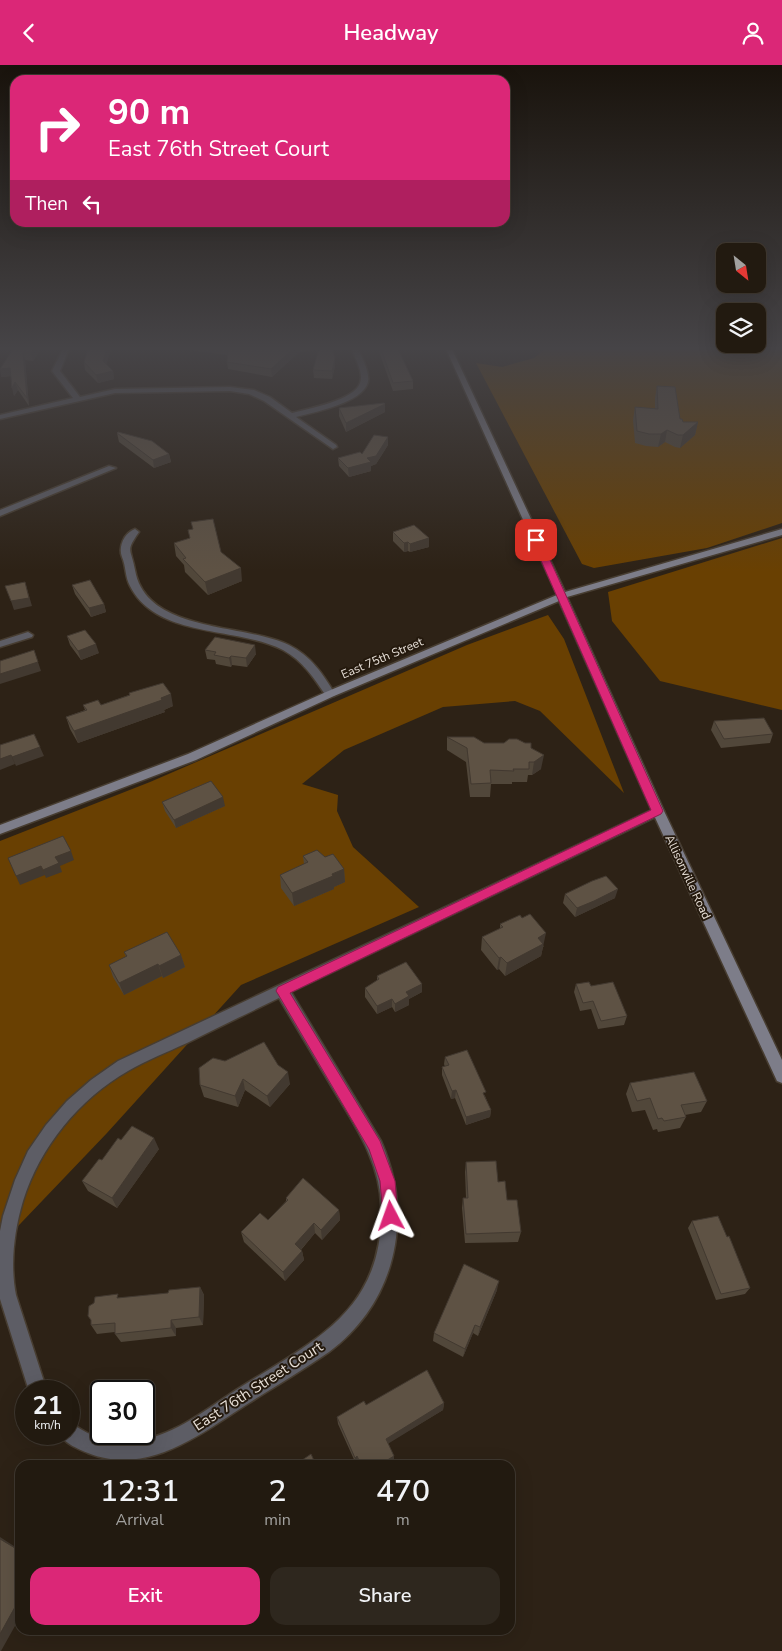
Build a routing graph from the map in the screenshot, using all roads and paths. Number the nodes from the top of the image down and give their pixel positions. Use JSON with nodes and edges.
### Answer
{"nodes":[{"id":1,"x":301,"y":423,"type":"edge"},
{"id":2,"x":483,"y":423,"type":"edge"},
{"id":3,"x":333,"y":447,"type":"dead end"},
{"id":4,"x":112,"y":467,"type":"dead end"},
{"id":5,"x":0,"y":513,"type":"edge"},
{"id":6,"x":134,"y":532,"type":"dead end"},
{"id":7,"x":782,"y":532,"type":"edge"},
{"id":8,"x":562,"y":595,"type":"junction"},
{"id":9,"x":28,"y":635,"type":"dead end"},
{"id":10,"x":0,"y":644,"type":"edge"},
{"id":11,"x":330,"y":693,"type":"junction"},
{"id":12,"x":658,"y":811,"type":"junction"},
{"id":13,"x":0,"y":830,"type":"edge"},
{"id":14,"x":282,"y":991,"type":"junction"},
{"id":15,"x":782,"y":1076,"type":"edge"},
{"id":16,"x":34,"y":1380,"type":"edge"},
{"id":17,"x":80,"y":1438,"type":"edge"}],
"edges":[{"from":1,"to":3,"type":"street"},
{"from":2,"to":8,"type":"main road","name":"Allisonville Road"},
{"from":4,"to":5,"type":"street"},
{"from":6,"to":11,"type":"street"},
{"from":7,"to":8,"type":"main road","name":"East 75th Street"},
{"from":8,"to":11,"type":"main road","name":"East 75th Street"},
{"from":8,"to":12,"type":"main road","name":"Allisonville Road"},
{"from":9,"to":10,"type":"street"},
{"from":11,"to":13,"type":"main road","name":"East 75th Street"},
{"from":12,"to":14,"type":"street"},
{"from":12,"to":15,"type":"main road","name":"Allisonville Road"},
{"from":14,"to":16,"type":"street"},
{"from":14,"to":17,"type":"street","name":"East 76th Street Court"}]}
